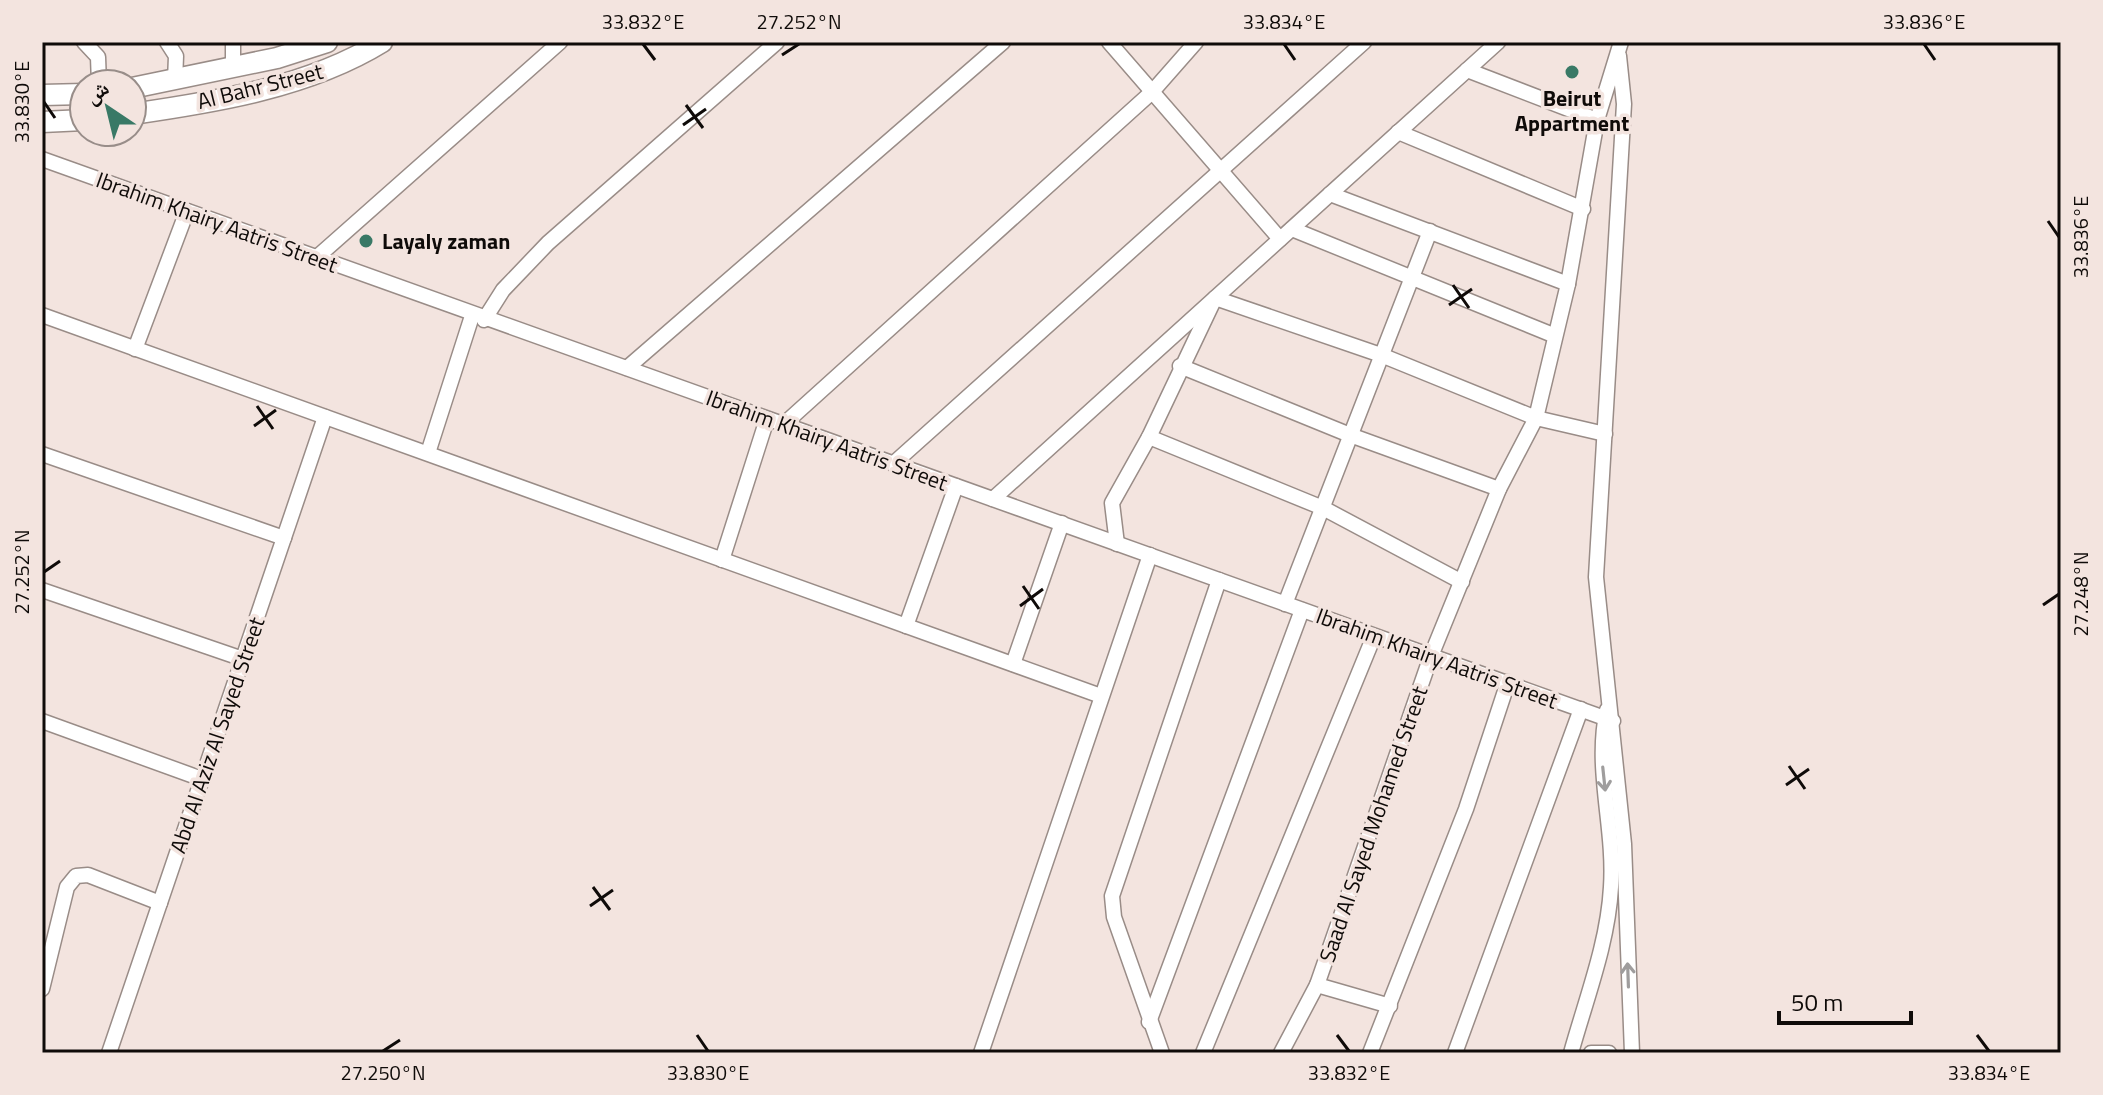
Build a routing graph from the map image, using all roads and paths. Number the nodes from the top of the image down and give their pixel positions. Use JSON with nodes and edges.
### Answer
{"nodes":[{"id":1,"x":84,"y":42,"type":"edge"},
{"id":2,"x":167,"y":42,"type":"edge"},
{"id":3,"x":233,"y":42,"type":"edge"},
{"id":4,"x":327,"y":42,"type":"edge"},
{"id":5,"x":382,"y":42,"type":"edge"},
{"id":6,"x":560,"y":42,"type":"edge"},
{"id":7,"x":777,"y":42,"type":"edge"},
{"id":8,"x":1003,"y":42,"type":"edge"},
{"id":9,"x":1109,"y":42,"type":"edge"},
{"id":10,"x":1196,"y":42,"type":"edge"},
{"id":11,"x":1364,"y":42,"type":"edge"},
{"id":12,"x":1498,"y":42,"type":"edge"},
{"id":13,"x":1620,"y":47,"type":"edge"},
{"id":14,"x":98,"y":68,"type":"edge"},
{"id":15,"x":233,"y":69,"type":"junction"},
{"id":16,"x":1467,"y":70,"type":"junction"},
{"id":17,"x":175,"y":81,"type":"junction"},
{"id":18,"x":148,"y":85,"type":"edge"},
{"id":19,"x":1152,"y":92,"type":"junction"},
{"id":20,"x":68,"y":94,"type":"edge"},
{"id":21,"x":42,"y":95,"type":"edge"},
{"id":22,"x":148,"y":111,"type":"edge"},
{"id":23,"x":1597,"y":120,"type":"junction"},
{"id":24,"x":68,"y":121,"type":"edge"},
{"id":25,"x":42,"y":122,"type":"edge"},
{"id":26,"x":1398,"y":132,"type":"junction"},
{"id":27,"x":42,"y":159,"type":"edge"},
{"id":28,"x":1220,"y":170,"type":"junction"},
{"id":29,"x":1330,"y":194,"type":"junction"},
{"id":30,"x":1583,"y":209,"type":"junction"},
{"id":31,"x":187,"y":211,"type":"junction"},
{"id":32,"x":1430,"y":231,"type":"junction"},
{"id":33,"x":1286,"y":234,"type":"junction"},
{"id":34,"x":316,"y":258,"type":"junction"},
{"id":35,"x":1412,"y":277,"type":"junction"},
{"id":36,"x":1568,"y":284,"type":"junction"},
{"id":37,"x":1215,"y":298,"type":"junction"},
{"id":38,"x":42,"y":315,"type":"edge"},
{"id":39,"x":478,"y":318,"type":"junction"},
{"id":40,"x":1553,"y":335,"type":"junction"},
{"id":41,"x":135,"y":349,"type":"junction"},
{"id":42,"x":1381,"y":355,"type":"junction"},
{"id":43,"x":1180,"y":366,"type":"junction"},
{"id":44,"x":627,"y":368,"type":"junction"},
{"id":45,"x":325,"y":417,"type":"junction"},
{"id":46,"x":1536,"y":418,"type":"junction"},
{"id":47,"x":767,"y":419,"type":"junction"},
{"id":48,"x":783,"y":425,"type":"junction"},
{"id":49,"x":1605,"y":434,"type":"junction"},
{"id":50,"x":1350,"y":435,"type":"junction"},
{"id":51,"x":1149,"y":437,"type":"junction"},
{"id":52,"x":428,"y":453,"type":"junction"},
{"id":53,"x":42,"y":454,"type":"edge"},
{"id":54,"x":893,"y":464,"type":"junction"},
{"id":55,"x":956,"y":486,"type":"junction"},
{"id":56,"x":1499,"y":489,"type":"junction"},
{"id":57,"x":993,"y":499,"type":"junction"},
{"id":58,"x":1323,"y":508,"type":"junction"},
{"id":59,"x":1062,"y":523,"type":"junction"},
{"id":60,"x":284,"y":538,"type":"junction"},
{"id":61,"x":1117,"y":544,"type":"junction"},
{"id":62,"x":1150,"y":555,"type":"junction"},
{"id":63,"x":722,"y":560,"type":"junction"},
{"id":64,"x":1219,"y":580,"type":"junction"},
{"id":65,"x":1462,"y":582,"type":"junction"},
{"id":66,"x":42,"y":590,"type":"edge"},
{"id":67,"x":1285,"y":604,"type":"junction"},
{"id":68,"x":1302,"y":610,"type":"junction"},
{"id":69,"x":906,"y":626,"type":"junction"},
{"id":70,"x":1374,"y":636,"type":"junction"},
{"id":71,"x":1431,"y":656,"type":"junction"},
{"id":72,"x":243,"y":659,"type":"junction"},
{"id":73,"x":1013,"y":664,"type":"junction"},
{"id":74,"x":1508,"y":682,"type":"junction"},
{"id":75,"x":1101,"y":696,"type":"junction"},
{"id":76,"x":1581,"y":709,"type":"junction"},
{"id":77,"x":1609,"y":720,"type":"junction"},
{"id":78,"x":42,"y":721,"type":"edge"},
{"id":79,"x":202,"y":779,"type":"junction"},
{"id":80,"x":160,"y":903,"type":"junction"},
{"id":81,"x":46,"y":955,"type":"edge"},
{"id":82,"x":1317,"y":985,"type":"junction"},
{"id":83,"x":42,"y":989,"type":"edge"},
{"id":84,"x":1390,"y":1006,"type":"junction"},
{"id":85,"x":1149,"y":1022,"type":"junction"},
{"id":86,"x":109,"y":1053,"type":"edge"},
{"id":87,"x":981,"y":1053,"type":"edge"},
{"id":88,"x":1162,"y":1053,"type":"edge"},
{"id":89,"x":1203,"y":1053,"type":"edge"},
{"id":90,"x":1281,"y":1053,"type":"edge"},
{"id":91,"x":1370,"y":1053,"type":"edge"},
{"id":92,"x":1455,"y":1053,"type":"edge"},
{"id":93,"x":1571,"y":1053,"type":"edge"},
{"id":94,"x":1591,"y":1053,"type":"edge"},
{"id":95,"x":1609,"y":1053,"type":"edge"},
{"id":96,"x":1632,"y":1053,"type":"edge"}],
"edges":[{"from":1,"to":14,"type":"street"},
{"from":2,"to":17,"type":"street"},
{"from":3,"to":15,"type":"street"},
{"from":4,"to":15,"type":"main road","name":"Al Bahr Street"},
{"from":5,"to":22,"type":"main road","name":"Al Bahr Street"},
{"from":6,"to":34,"type":"street"},
{"from":7,"to":39,"type":"street"},
{"from":8,"to":44,"type":"street"},
{"from":9,"to":19,"type":"street"},
{"from":10,"to":19,"type":"street"},
{"from":11,"to":28,"type":"street"},
{"from":12,"to":16,"type":"street"},
{"from":13,"to":23,"type":"street","name":"Saad Al Sayed Mohamed Street"},
{"from":13,"to":49,"type":"street"},
{"from":15,"to":17,"type":"main road","name":"Al Bahr Street"},
{"from":16,"to":23,"type":"street"},
{"from":16,"to":26,"type":"street"},
{"from":17,"to":18,"type":"main road","name":"Al Bahr Street"},
{"from":19,"to":28,"type":"street"},
{"from":19,"to":48,"type":"street"},
{"from":20,"to":21,"type":"main road"},
{"from":23,"to":30,"type":"street","name":"Saad Al Sayed Mohamed Street"},
{"from":24,"to":25,"type":"main road"},
{"from":26,"to":29,"type":"street"},
{"from":26,"to":30,"type":"street"},
{"from":27,"to":31,"type":"street","name":"Ibrahim Khairy Aatris Street"},
{"from":28,"to":33,"type":"street"},
{"from":28,"to":54,"type":"street"},
{"from":29,"to":32,"type":"street"},
{"from":29,"to":33,"type":"street"},
{"from":30,"to":36,"type":"street","name":"Saad Al Sayed Mohamed Street"},
{"from":31,"to":34,"type":"street","name":"Ibrahim Khairy Aatris Street"},
{"from":31,"to":41,"type":"street"},
{"from":32,"to":35,"type":"street"},
{"from":32,"to":36,"type":"street"},
{"from":33,"to":35,"type":"street"},
{"from":33,"to":37,"type":"street"},
{"from":34,"to":39,"type":"street","name":"Ibrahim Khairy Aatris Street"},
{"from":35,"to":40,"type":"street"},
{"from":35,"to":42,"type":"street"},
{"from":36,"to":40,"type":"street","name":"Saad Al Sayed Mohamed Street"},
{"from":37,"to":42,"type":"street"},
{"from":37,"to":43,"type":"street"},
{"from":37,"to":57,"type":"street"},
{"from":38,"to":41,"type":"street"},
{"from":39,"to":44,"type":"street","name":"Ibrahim Khairy Aatris Street"},
{"from":39,"to":52,"type":"street"},
{"from":40,"to":46,"type":"street","name":"Saad Al Sayed Mohamed Street"},
{"from":41,"to":45,"type":"street"},
{"from":42,"to":46,"type":"street"},
{"from":42,"to":50,"type":"street"},
{"from":43,"to":50,"type":"street"},
{"from":43,"to":51,"type":"street"},
{"from":44,"to":47,"type":"street","name":"Ibrahim Khairy Aatris Street"},
{"from":45,"to":52,"type":"street"},
{"from":45,"to":60,"type":"street","name":"Abd Al Aziz Al Sayed Street"},
{"from":46,"to":49,"type":"street"},
{"from":46,"to":56,"type":"street","name":"Saad Al Sayed Mohamed Street"},
{"from":47,"to":48,"type":"street","name":"Ibrahim Khairy Aatris Street"},
{"from":47,"to":63,"type":"street"},
{"from":48,"to":54,"type":"street","name":"Ibrahim Khairy Aatris Street"},
{"from":49,"to":77,"type":"street"},
{"from":50,"to":56,"type":"street"},
{"from":50,"to":58,"type":"street"},
{"from":51,"to":58,"type":"street"},
{"from":51,"to":61,"type":"street"},
{"from":52,"to":63,"type":"street"},
{"from":53,"to":60,"type":"street"},
{"from":54,"to":55,"type":"street","name":"Ibrahim Khairy Aatris Street"},
{"from":55,"to":57,"type":"street","name":"Ibrahim Khairy Aatris Street"},
{"from":55,"to":69,"type":"street"},
{"from":56,"to":65,"type":"street","name":"Saad Al Sayed Mohamed Street"},
{"from":57,"to":59,"type":"street","name":"Ibrahim Khairy Aatris Street"},
{"from":58,"to":65,"type":"street"},
{"from":58,"to":67,"type":"street"},
{"from":59,"to":61,"type":"street","name":"Ibrahim Khairy Aatris Street"},
{"from":59,"to":73,"type":"street"},
{"from":60,"to":72,"type":"street","name":"Abd Al Aziz Al Sayed Street"},
{"from":61,"to":62,"type":"street","name":"Ibrahim Khairy Aatris Street"},
{"from":62,"to":64,"type":"street","name":"Ibrahim Khairy Aatris Street"},
{"from":62,"to":75,"type":"street"},
{"from":63,"to":69,"type":"street"},
{"from":64,"to":67,"type":"street","name":"Ibrahim Khairy Aatris Street"},
{"from":64,"to":85,"type":"street"},
{"from":65,"to":71,"type":"street","name":"Saad Al Sayed Mohamed Street"},
{"from":66,"to":72,"type":"street"},
{"from":67,"to":68,"type":"street","name":"Ibrahim Khairy Aatris Street"},
{"from":68,"to":70,"type":"street","name":"Ibrahim Khairy Aatris Street"},
{"from":68,"to":85,"type":"street"},
{"from":69,"to":73,"type":"street"},
{"from":70,"to":71,"type":"street","name":"Ibrahim Khairy Aatris Street"},
{"from":70,"to":89,"type":"street"},
{"from":71,"to":74,"type":"street","name":"Ibrahim Khairy Aatris Street"},
{"from":71,"to":82,"type":"street","name":"Saad Al Sayed Mohamed Street"},
{"from":72,"to":79,"type":"street","name":"Abd Al Aziz Al Sayed Street"},
{"from":73,"to":75,"type":"street"},
{"from":74,"to":76,"type":"street","name":"Ibrahim Khairy Aatris Street"},
{"from":74,"to":84,"type":"street"},
{"from":75,"to":87,"type":"street"},
{"from":76,"to":77,"type":"street","name":"Ibrahim Khairy Aatris Street"},
{"from":76,"to":92,"type":"street"},
{"from":77,"to":93,"type":"street","one_way":true},
{"from":96,"to":77,"type":"street","one_way":true},
{"from":78,"to":79,"type":"street"},
{"from":79,"to":80,"type":"street","name":"Abd Al Aziz Al Sayed Street"},
{"from":80,"to":81,"type":"street"},
{"from":80,"to":86,"type":"street","name":"Abd Al Aziz Al Sayed Street"},
{"from":81,"to":83,"type":"street"},
{"from":82,"to":84,"type":"street"},
{"from":82,"to":90,"type":"street","name":"Saad Al Sayed Mohamed Street"},
{"from":84,"to":91,"type":"street"},
{"from":85,"to":88,"type":"street"},
{"from":94,"to":95,"type":"street"}]}
